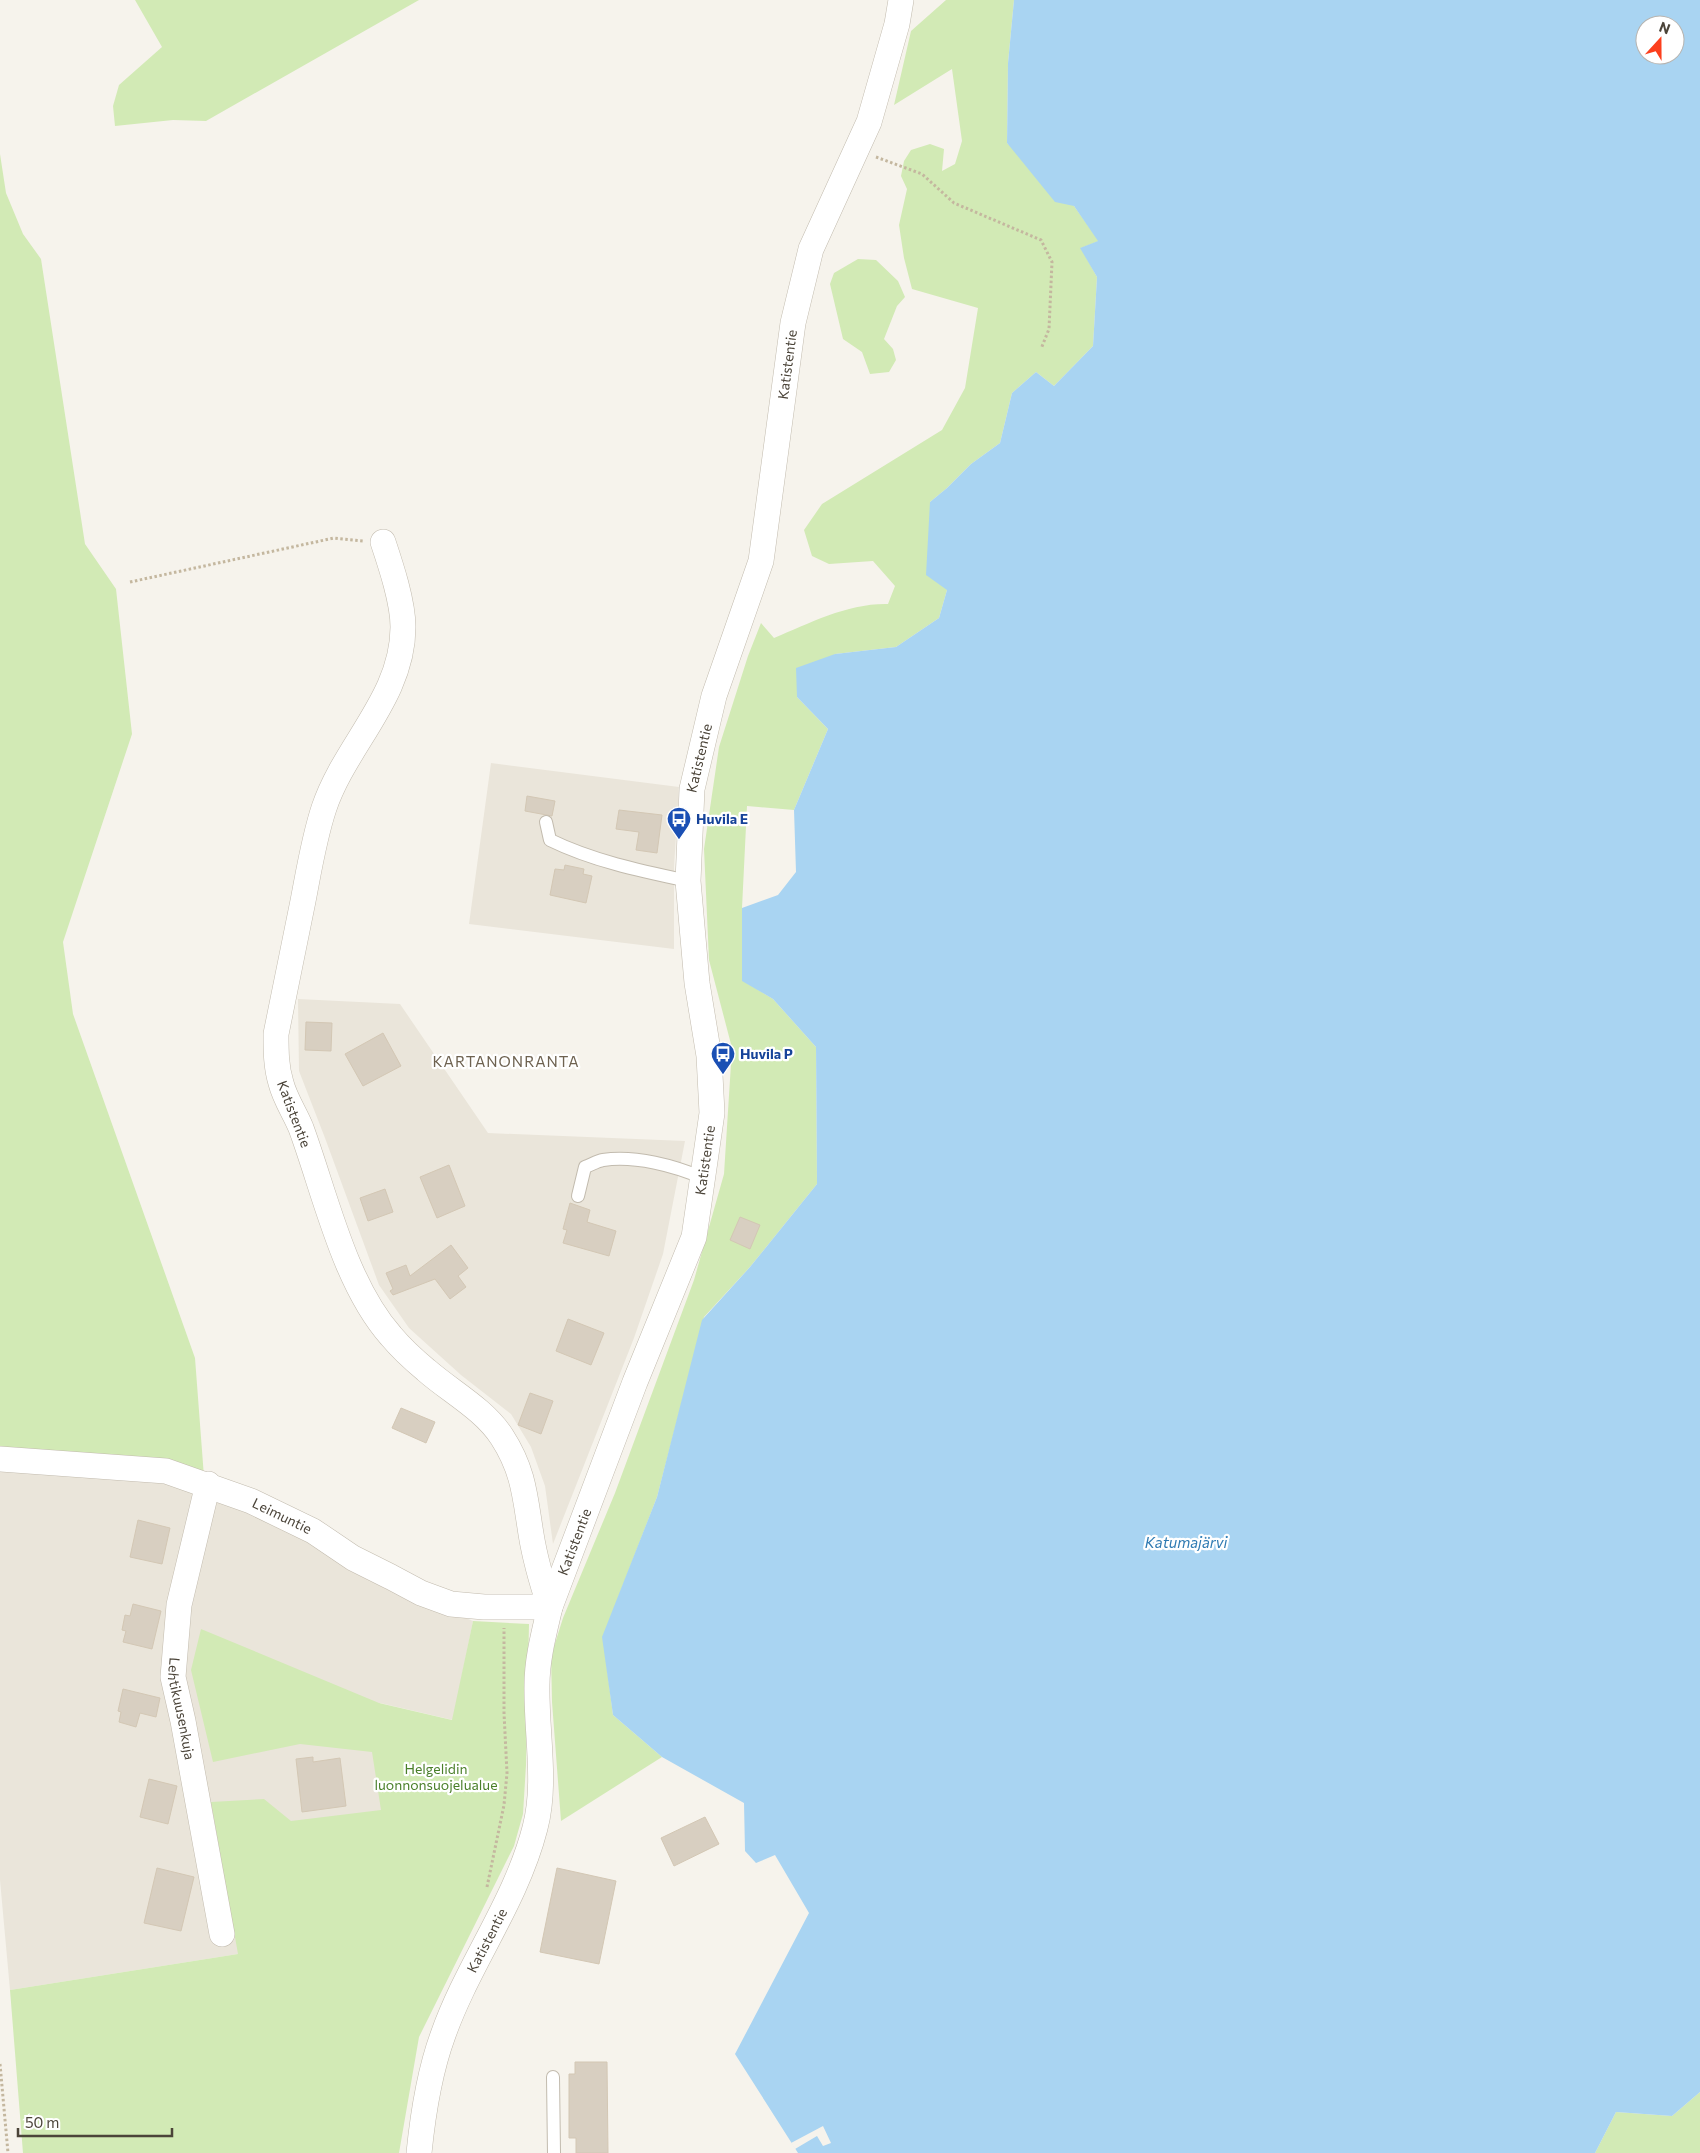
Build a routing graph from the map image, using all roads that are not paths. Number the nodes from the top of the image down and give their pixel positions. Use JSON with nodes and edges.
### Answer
{"nodes":[{"id":1,"x":901,"y":0,"type":"edge"},
{"id":2,"x":383,"y":542,"type":"road end"},
{"id":3,"x":546,"y":822,"type":"dead end"},
{"id":4,"x":688,"y":881,"type":"junction"},
{"id":5,"x":703,"y":1178,"type":"junction"},
{"id":6,"x":578,"y":1196,"type":"dead end"},
{"id":7,"x":0,"y":1459,"type":"edge"},
{"id":8,"x":208,"y":1484,"type":"junction"},
{"id":9,"x":550,"y":1607,"type":"junction"},
{"id":10,"x":222,"y":1934,"type":"dead end"},
{"id":11,"x":553,"y":2077,"type":"dead end"},
{"id":12,"x":419,"y":2153,"type":"edge"},
{"id":13,"x":554,"y":2153,"type":"edge"}],
"edges":[{"from":1,"to":4,"type":"street","name":"Katistentie"},
{"from":2,"to":9,"type":"street","name":"Katistentie"},
{"from":3,"to":4,"type":"lane"},
{"from":4,"to":5,"type":"street","name":"Katistentie"},
{"from":5,"to":6,"type":"lane"},
{"from":5,"to":9,"type":"street","name":"Katistentie"},
{"from":7,"to":8,"type":"street","name":"Leimuntie"},
{"from":8,"to":9,"type":"street","name":"Leimuntie"},
{"from":8,"to":10,"type":"street","name":"Lehtikuusenkuja"},
{"from":9,"to":12,"type":"street","name":"Katistentie"},
{"from":11,"to":13,"type":"lane"}]}
